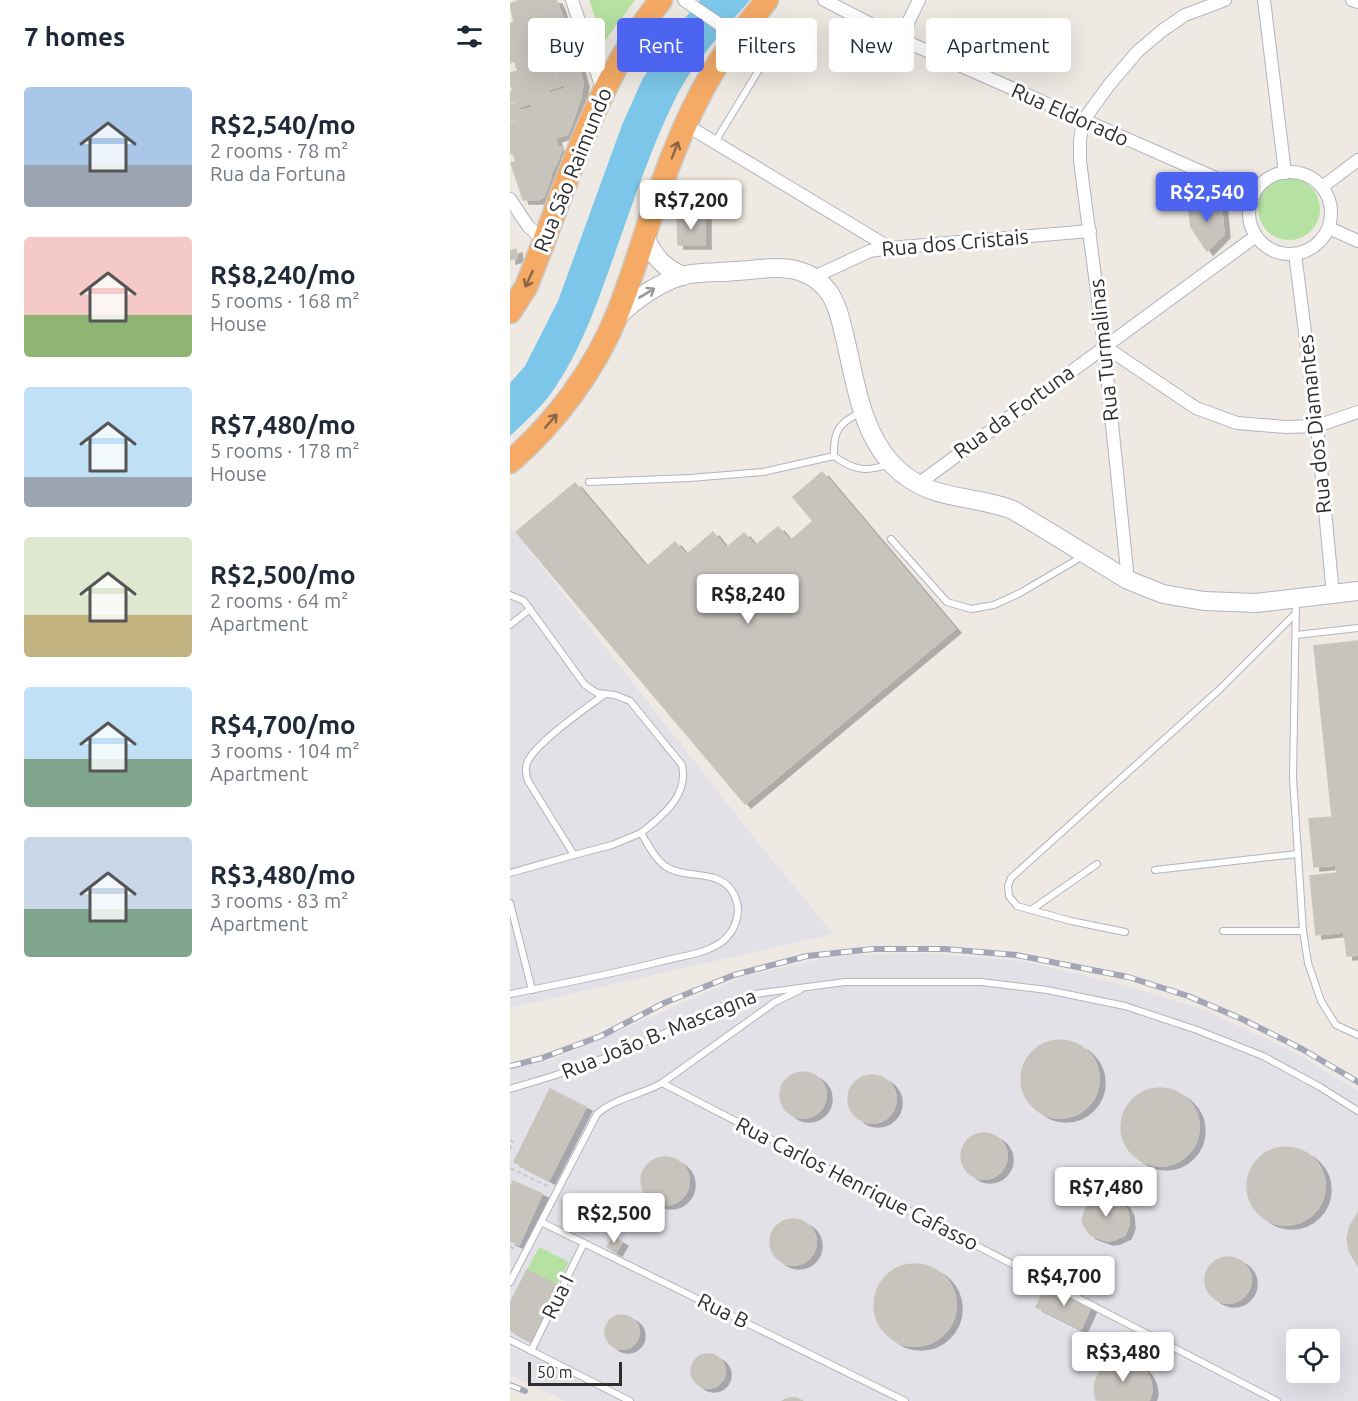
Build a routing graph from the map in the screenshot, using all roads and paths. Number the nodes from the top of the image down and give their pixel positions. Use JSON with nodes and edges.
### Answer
{"nodes":[{"id":1,"x":572,"y":0,"type":"edge"},
{"id":2,"x":661,"y":0,"type":"edge"},
{"id":3,"x":767,"y":0,"type":"edge"},
{"id":4,"x":824,"y":0,"type":"edge"},
{"id":5,"x":919,"y":0,"type":"edge"},
{"id":6,"x":1225,"y":0,"type":"edge"},
{"id":7,"x":1264,"y":0,"type":"edge"},
{"id":8,"x":1352,"y":0,"type":"edge"},
{"id":9,"x":685,"y":1,"type":"edge"},
{"id":10,"x":1358,"y":2,"type":"edge"},
{"id":11,"x":748,"y":18,"type":"edge"},
{"id":12,"x":859,"y":18,"type":"edge"},
{"id":13,"x":910,"y":18,"type":"edge"},
{"id":14,"x":716,"y":22,"type":"edge"},
{"id":15,"x":914,"y":45,"type":"edge"},
{"id":16,"x":716,"y":66,"type":"edge"},
{"id":17,"x":758,"y":72,"type":"edge"},
{"id":18,"x":603,"y":91,"type":"junction"},
{"id":19,"x":1083,"y":121,"type":"junction"},
{"id":20,"x":686,"y":125,"type":"junction"},
{"id":21,"x":715,"y":142,"type":"junction"},
{"id":22,"x":1358,"y":159,"type":"edge"},
{"id":23,"x":1285,"y":173,"type":"junction"},
{"id":24,"x":1322,"y":187,"type":"junction"},
{"id":25,"x":1254,"y":195,"type":"junction"},
{"id":26,"x":510,"y":199,"type":"edge"},
{"id":27,"x":1329,"y":228,"type":"junction"},
{"id":28,"x":1090,"y":231,"type":"junction"},
{"id":29,"x":1256,"y":236,"type":"junction"},
{"id":30,"x":645,"y":237,"type":"junction"},
{"id":31,"x":544,"y":241,"type":"junction"},
{"id":32,"x":1358,"y":241,"type":"edge"},
{"id":33,"x":890,"y":248,"type":"junction"},
{"id":34,"x":1295,"y":254,"type":"junction"},
{"id":35,"x":683,"y":276,"type":"junction"},
{"id":36,"x":814,"y":277,"type":"junction"},
{"id":37,"x":510,"y":312,"type":"edge"},
{"id":38,"x":616,"y":317,"type":"junction"},
{"id":39,"x":1104,"y":346,"type":"junction"},
{"id":40,"x":863,"y":411,"type":"junction"},
{"id":41,"x":1358,"y":412,"type":"edge"},
{"id":42,"x":1317,"y":426,"type":"junction"},
{"id":43,"x":834,"y":456,"type":"junction"},
{"id":44,"x":510,"y":462,"type":"edge"},
{"id":45,"x":891,"y":463,"type":"junction"},
{"id":46,"x":589,"y":482,"type":"dead end"},
{"id":47,"x":918,"y":484,"type":"junction"},
{"id":48,"x":891,"y":539,"type":"dead end"},
{"id":49,"x":1086,"y":554,"type":"junction"},
{"id":50,"x":1128,"y":580,"type":"junction"},
{"id":51,"x":1358,"y":591,"type":"edge"},
{"id":52,"x":510,"y":595,"type":"edge"},
{"id":53,"x":1333,"y":595,"type":"junction"},
{"id":54,"x":1296,"y":606,"type":"junction"},
{"id":55,"x":530,"y":609,"type":"junction"},
{"id":56,"x":510,"y":626,"type":"edge"},
{"id":57,"x":1358,"y":628,"type":"edge"},
{"id":58,"x":1296,"y":635,"type":"junction"},
{"id":59,"x":605,"y":694,"type":"junction"},
{"id":60,"x":640,"y":833,"type":"junction"},
{"id":61,"x":1297,"y":854,"type":"junction"},
{"id":62,"x":574,"y":855,"type":"junction"},
{"id":63,"x":1097,"y":864,"type":"dead end"},
{"id":64,"x":1155,"y":870,"type":"dead end"},
{"id":65,"x":510,"y":873,"type":"edge"},
{"id":66,"x":510,"y":903,"type":"edge"},
{"id":67,"x":1031,"y":910,"type":"junction"},
{"id":68,"x":1222,"y":931,"type":"dead end"},
{"id":69,"x":1303,"y":931,"type":"junction"},
{"id":70,"x":1125,"y":932,"type":"dead end"},
{"id":71,"x":803,"y":989,"type":"junction"},
{"id":72,"x":532,"y":990,"type":"junction"},
{"id":73,"x":510,"y":994,"type":"edge"},
{"id":74,"x":1358,"y":1035,"type":"edge"},
{"id":75,"x":662,"y":1083,"type":"junction"},
{"id":76,"x":510,"y":1089,"type":"edge"},
{"id":77,"x":1358,"y":1111,"type":"edge"},
{"id":78,"x":510,"y":1140,"type":"edge"},
{"id":79,"x":510,"y":1149,"type":"edge"},
{"id":80,"x":510,"y":1168,"type":"edge"},
{"id":81,"x":557,"y":1191,"type":"junction"},
{"id":82,"x":541,"y":1222,"type":"junction"},
{"id":83,"x":584,"y":1243,"type":"junction"},
{"id":84,"x":510,"y":1282,"type":"edge"},
{"id":85,"x":510,"y":1340,"type":"edge"},
{"id":86,"x":531,"y":1351,"type":"junction"},
{"id":87,"x":1273,"y":1400,"type":"edge"},
{"id":88,"x":630,"y":1401,"type":"edge"},
{"id":89,"x":904,"y":1401,"type":"edge"}],
"edges":[{"from":1,"to":18,"type":"street"},
{"from":2,"to":18,"type":"highway","name":"Rua São Raimundo"},
{"from":3,"to":11,"type":"highway"},
{"from":4,"to":12,"type":"street","name":"Rua Eldorado"},
{"from":5,"to":13,"type":"street"},
{"from":6,"to":19,"type":"street"},
{"from":7,"to":23,"type":"street"},
{"from":8,"to":10,"type":"street"},
{"from":9,"to":14,"type":"street"},
{"from":15,"to":19,"type":"street","name":"Rua Eldorado"},
{"from":16,"to":20,"type":"highway"},
{"from":17,"to":21,"type":"lane"},
{"from":18,"to":31,"type":"highway","name":"Rua São Raimundo"},
{"from":19,"to":25,"type":"street","name":"Rua Eldorado"},
{"from":19,"to":28,"type":"street","name":"Rua Turmalinas"},
{"from":20,"to":21,"type":"street"},
{"from":30,"to":20,"type":"highway","one_way":true},
{"from":21,"to":33,"type":"street"},
{"from":22,"to":24,"type":"street"},
{"from":23,"to":24,"type":"street"},
{"from":23,"to":25,"type":"street"},
{"from":24,"to":27,"type":"street"},
{"from":25,"to":29,"type":"street"},
{"from":26,"to":31,"type":"street"},
{"from":27,"to":32,"type":"street"},
{"from":27,"to":34,"type":"street"},
{"from":28,"to":33,"type":"street","name":"Rua dos Cristais"},
{"from":28,"to":39,"type":"street","name":"Rua Turmalinas"},
{"from":29,"to":34,"type":"street"},
{"from":29,"to":39,"type":"street","name":"Rua da Fortuna"},
{"from":30,"to":35,"type":"main road"},
{"from":30,"to":38,"type":"highway"},
{"from":31,"to":37,"type":"highway","name":"Rua São Raimundo","one_way":true},
{"from":33,"to":36,"type":"street","name":"Rua dos Cristais"},
{"from":34,"to":42,"type":"street","name":"Rua dos Diamantes"},
{"from":35,"to":36,"type":"main road"},
{"from":38,"to":35,"type":"main road","one_way":true},
{"from":36,"to":40,"type":"main road"},
{"from":44,"to":38,"type":"highway","one_way":true},
{"from":39,"to":42,"type":"street"},
{"from":39,"to":47,"type":"street","name":"Rua da Fortuna"},
{"from":39,"to":50,"type":"street","name":"Rua Turmalinas"},
{"from":40,"to":43,"type":"lane"},
{"from":40,"to":45,"type":"main road"},
{"from":41,"to":42,"type":"street"},
{"from":42,"to":53,"type":"street","name":"Rua dos Diamantes"},
{"from":43,"to":45,"type":"lane"},
{"from":43,"to":46,"type":"lane"},
{"from":45,"to":47,"type":"main road"},
{"from":47,"to":49,"type":"main road"},
{"from":48,"to":49,"type":"lane"},
{"from":49,"to":50,"type":"main road"},
{"from":50,"to":54,"type":"main road"},
{"from":51,"to":53,"type":"main road"},
{"from":52,"to":55,"type":"lane"},
{"from":53,"to":54,"type":"main road"},
{"from":54,"to":58,"type":"lane"},
{"from":54,"to":67,"type":"lane"},
{"from":55,"to":56,"type":"lane"},
{"from":55,"to":59,"type":"lane"},
{"from":57,"to":58,"type":"lane"},
{"from":58,"to":61,"type":"lane"},
{"from":59,"to":60,"type":"lane"},
{"from":59,"to":62,"type":"lane"},
{"from":60,"to":62,"type":"lane"},
{"from":60,"to":72,"type":"lane"},
{"from":61,"to":64,"type":"lane"},
{"from":61,"to":69,"type":"lane"},
{"from":62,"to":65,"type":"lane"},
{"from":63,"to":67,"type":"lane"},
{"from":66,"to":72,"type":"lane"},
{"from":67,"to":70,"type":"lane"},
{"from":68,"to":69,"type":"lane"},
{"from":69,"to":74,"type":"lane"},
{"from":71,"to":75,"type":"lane"},
{"from":71,"to":76,"type":"lane","name":"Rua João B. Mascagna"},
{"from":71,"to":77,"type":"lane","name":"Rua João B. Mascagna"},
{"from":72,"to":73,"type":"lane"},
{"from":75,"to":81,"type":"lane"},
{"from":75,"to":87,"type":"lane","name":"Rua Carlos Henrique Cafasso"},
{"from":78,"to":79,"type":"path"},
{"from":80,"to":81,"type":"path"},
{"from":81,"to":82,"type":"lane"},
{"from":82,"to":83,"type":"lane","name":"Rua B"},
{"from":82,"to":84,"type":"lane"},
{"from":83,"to":86,"type":"lane","name":"Rua I"},
{"from":83,"to":89,"type":"lane","name":"Rua B"},
{"from":85,"to":86,"type":"lane"},
{"from":86,"to":88,"type":"lane"}]}
